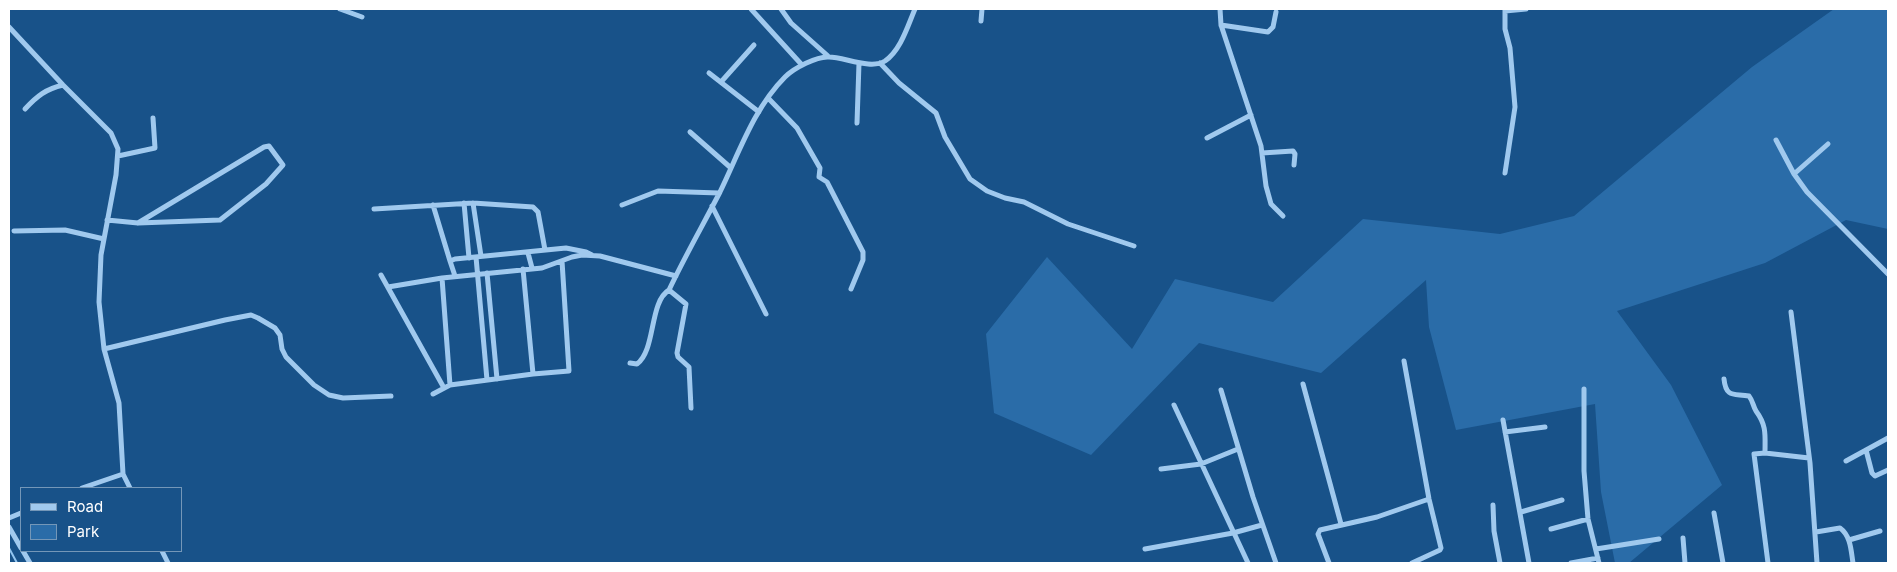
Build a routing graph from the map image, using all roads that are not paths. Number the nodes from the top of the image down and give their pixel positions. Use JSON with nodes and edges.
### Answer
{"nodes":[{"id":1,"x":340,"y":9,"type":"edge"},
{"id":2,"x":751,"y":9,"type":"edge"},
{"id":3,"x":781,"y":9,"type":"edge"},
{"id":4,"x":915,"y":9,"type":"edge"},
{"id":5,"x":982,"y":9,"type":"edge"},
{"id":6,"x":1220,"y":9,"type":"edge"},
{"id":7,"x":1526,"y":9,"type":"edge"},
{"id":8,"x":1505,"y":10,"type":"edge"},
{"id":9,"x":1276,"y":12,"type":"dead end"},
{"id":10,"x":362,"y":17,"type":"dead end"},
{"id":11,"x":981,"y":21,"type":"dead end"},
{"id":12,"x":1221,"y":25,"type":"junction"},
{"id":13,"x":9,"y":27,"type":"edge"},
{"id":14,"x":754,"y":45,"type":"dead end"},
{"id":15,"x":828,"y":56,"type":"junction"},
{"id":16,"x":859,"y":63,"type":"junction"},
{"id":17,"x":880,"y":63,"type":"junction"},
{"id":18,"x":802,"y":65,"type":"junction"},
{"id":19,"x":709,"y":73,"type":"dead end"},
{"id":20,"x":721,"y":82,"type":"junction"},
{"id":21,"x":63,"y":86,"type":"junction"},
{"id":22,"x":768,"y":99,"type":"junction"},
{"id":23,"x":25,"y":108,"type":"dead end"},
{"id":24,"x":758,"y":112,"type":"junction"},
{"id":25,"x":1251,"y":115,"type":"junction"},
{"id":26,"x":153,"y":118,"type":"dead end"},
{"id":27,"x":857,"y":123,"type":"dead end"},
{"id":28,"x":690,"y":132,"type":"dead end"},
{"id":29,"x":1207,"y":138,"type":"dead end"},
{"id":30,"x":1776,"y":140,"type":"dead end"},
{"id":31,"x":1828,"y":144,"type":"dead end"},
{"id":32,"x":1262,"y":153,"type":"junction"},
{"id":33,"x":118,"y":156,"type":"junction"},
{"id":34,"x":1294,"y":165,"type":"dead end"},
{"id":35,"x":731,"y":168,"type":"junction"},
{"id":36,"x":1505,"y":173,"type":"dead end"},
{"id":37,"x":1794,"y":174,"type":"junction"},
{"id":38,"x":719,"y":193,"type":"junction"},
{"id":39,"x":464,"y":203,"type":"junction"},
{"id":40,"x":473,"y":203,"type":"junction"},
{"id":41,"x":433,"y":205,"type":"junction"},
{"id":42,"x":622,"y":205,"type":"dead end"},
{"id":43,"x":712,"y":206,"type":"junction"},
{"id":44,"x":374,"y":209,"type":"dead end"},
{"id":45,"x":1283,"y":216,"type":"dead end"},
{"id":46,"x":108,"y":220,"type":"junction"},
{"id":47,"x":138,"y":223,"type":"junction"},
{"id":48,"x":14,"y":231,"type":"dead end"},
{"id":49,"x":104,"y":239,"type":"junction"},
{"id":50,"x":1134,"y":246,"type":"dead end"},
{"id":51,"x":545,"y":250,"type":"junction"},
{"id":52,"x":528,"y":253,"type":"junction"},
{"id":53,"x":593,"y":256,"type":"junction"},
{"id":54,"x":479,"y":257,"type":"junction"},
{"id":55,"x":469,"y":258,"type":"junction"},
{"id":56,"x":450,"y":261,"type":"junction"},
{"id":57,"x":562,"y":261,"type":"junction"},
{"id":58,"x":532,"y":268,"type":"junction"},
{"id":59,"x":524,"y":269,"type":"junction"},
{"id":60,"x":487,"y":273,"type":"junction"},
{"id":61,"x":478,"y":274,"type":"junction"},
{"id":62,"x":1888,"y":274,"type":"edge"},
{"id":63,"x":381,"y":275,"type":"dead end"},
{"id":64,"x":455,"y":276,"type":"junction"},
{"id":65,"x":676,"y":276,"type":"junction"},
{"id":66,"x":442,"y":278,"type":"junction"},
{"id":67,"x":388,"y":287,"type":"junction"},
{"id":68,"x":851,"y":289,"type":"dead end"},
{"id":69,"x":669,"y":290,"type":"junction"},
{"id":70,"x":1791,"y":312,"type":"dead end"},
{"id":71,"x":766,"y":314,"type":"dead end"},
{"id":72,"x":104,"y":349,"type":"junction"},
{"id":73,"x":1404,"y":361,"type":"dead end"},
{"id":74,"x":630,"y":363,"type":"dead end"},
{"id":75,"x":533,"y":374,"type":"junction"},
{"id":76,"x":497,"y":379,"type":"junction"},
{"id":77,"x":487,"y":380,"type":"junction"},
{"id":78,"x":1724,"y":380,"type":"dead end"},
{"id":79,"x":1303,"y":384,"type":"dead end"},
{"id":80,"x":450,"y":385,"type":"junction"},
{"id":81,"x":444,"y":388,"type":"junction"},
{"id":82,"x":1584,"y":389,"type":"dead end"},
{"id":83,"x":1221,"y":390,"type":"dead end"},
{"id":84,"x":433,"y":394,"type":"dead end"},
{"id":85,"x":391,"y":396,"type":"dead end"},
{"id":86,"x":1174,"y":405,"type":"dead end"},
{"id":87,"x":691,"y":408,"type":"dead end"},
{"id":88,"x":1503,"y":420,"type":"dead end"},
{"id":89,"x":1545,"y":427,"type":"dead end"},
{"id":90,"x":1505,"y":432,"type":"junction"},
{"id":91,"x":1888,"y":438,"type":"edge"},
{"id":92,"x":1238,"y":450,"type":"junction"},
{"id":93,"x":1866,"y":450,"type":"junction"},
{"id":94,"x":1765,"y":453,"type":"junction"},
{"id":95,"x":1809,"y":458,"type":"junction"},
{"id":96,"x":1846,"y":461,"type":"dead end"},
{"id":97,"x":1201,"y":464,"type":"junction"},
{"id":98,"x":1161,"y":469,"type":"dead end"},
{"id":99,"x":1888,"y":470,"type":"edge"},
{"id":100,"x":122,"y":474,"type":"junction"},
{"id":101,"x":87,"y":487,"type":"edge"},
{"id":102,"x":129,"y":487,"type":"edge"},
{"id":103,"x":1429,"y":499,"type":"junction"},
{"id":104,"x":1562,"y":500,"type":"dead end"},
{"id":105,"x":1493,"y":505,"type":"dead end"},
{"id":106,"x":1521,"y":512,"type":"junction"},
{"id":107,"x":1714,"y":513,"type":"dead end"},
{"id":108,"x":1588,"y":519,"type":"junction"},
{"id":109,"x":1341,"y":524,"type":"junction"},
{"id":110,"x":1262,"y":525,"type":"junction"},
{"id":111,"x":9,"y":527,"type":"edge"},
{"id":112,"x":1551,"y":529,"type":"dead end"},
{"id":113,"x":1880,"y":531,"type":"dead end"},
{"id":114,"x":1816,"y":532,"type":"junction"},
{"id":115,"x":1233,"y":533,"type":"junction"},
{"id":116,"x":1683,"y":538,"type":"dead end"},
{"id":117,"x":1659,"y":539,"type":"dead end"},
{"id":118,"x":1849,"y":540,"type":"junction"},
{"id":119,"x":20,"y":546,"type":"edge"},
{"id":120,"x":1145,"y":549,"type":"dead end"},
{"id":121,"x":1596,"y":549,"type":"junction"},
{"id":122,"x":23,"y":552,"type":"edge"},
{"id":123,"x":1598,"y":561,"type":"edge"},
{"id":124,"x":30,"y":563,"type":"edge"},
{"id":125,"x":1248,"y":563,"type":"edge"},
{"id":126,"x":1276,"y":563,"type":"edge"},
{"id":127,"x":1329,"y":563,"type":"edge"},
{"id":128,"x":1412,"y":563,"type":"edge"},
{"id":129,"x":1500,"y":563,"type":"edge"},
{"id":130,"x":1530,"y":563,"type":"edge"},
{"id":131,"x":1571,"y":563,"type":"edge"},
{"id":132,"x":1685,"y":563,"type":"edge"},
{"id":133,"x":1723,"y":563,"type":"edge"},
{"id":134,"x":1768,"y":563,"type":"edge"},
{"id":135,"x":1817,"y":563,"type":"edge"},
{"id":136,"x":1853,"y":563,"type":"edge"}],
"edges":[{"from":1,"to":10,"type":"street"},
{"from":2,"to":18,"type":"street"},
{"from":3,"to":15,"type":"street"},
{"from":4,"to":17,"type":"street"},
{"from":5,"to":11,"type":"street"},
{"from":6,"to":12,"type":"street"},
{"from":7,"to":8,"type":"street"},
{"from":8,"to":36,"type":"street"},
{"from":9,"to":12,"type":"street"},
{"from":12,"to":25,"type":"street"},
{"from":13,"to":21,"type":"street"},
{"from":14,"to":20,"type":"street"},
{"from":15,"to":16,"type":"street"},
{"from":15,"to":18,"type":"street"},
{"from":16,"to":17,"type":"street"},
{"from":16,"to":27,"type":"street"},
{"from":17,"to":50,"type":"street"},
{"from":18,"to":22,"type":"street"},
{"from":19,"to":20,"type":"street"},
{"from":20,"to":24,"type":"street"},
{"from":21,"to":23,"type":"street"},
{"from":21,"to":33,"type":"street"},
{"from":22,"to":24,"type":"street"},
{"from":22,"to":68,"type":"street"},
{"from":24,"to":35,"type":"street"},
{"from":25,"to":29,"type":"street"},
{"from":25,"to":32,"type":"street"},
{"from":26,"to":33,"type":"street"},
{"from":28,"to":35,"type":"street"},
{"from":30,"to":37,"type":"street"},
{"from":31,"to":37,"type":"street"},
{"from":32,"to":34,"type":"street"},
{"from":32,"to":45,"type":"street"},
{"from":33,"to":46,"type":"street"},
{"from":35,"to":38,"type":"street"},
{"from":37,"to":62,"type":"street"},
{"from":38,"to":42,"type":"street"},
{"from":38,"to":43,"type":"street"},
{"from":39,"to":40,"type":"street"},
{"from":39,"to":41,"type":"street"},
{"from":39,"to":55,"type":"street"},
{"from":40,"to":51,"type":"street"},
{"from":40,"to":54,"type":"street"},
{"from":41,"to":44,"type":"street"},
{"from":41,"to":56,"type":"street"},
{"from":43,"to":65,"type":"street"},
{"from":43,"to":71,"type":"street"},
{"from":46,"to":47,"type":"street"},
{"from":46,"to":49,"type":"street"},
{"from":47,"to":47,"type":"street"},
{"from":48,"to":49,"type":"street"},
{"from":49,"to":72,"type":"street"},
{"from":51,"to":52,"type":"street"},
{"from":51,"to":53,"type":"street"},
{"from":52,"to":54,"type":"street"},
{"from":52,"to":58,"type":"street"},
{"from":53,"to":57,"type":"street"},
{"from":53,"to":65,"type":"street"},
{"from":54,"to":55,"type":"street"},
{"from":54,"to":61,"type":"street"},
{"from":55,"to":56,"type":"street"},
{"from":56,"to":64,"type":"street"},
{"from":57,"to":58,"type":"street"},
{"from":57,"to":75,"type":"street"},
{"from":58,"to":59,"type":"street"},
{"from":59,"to":60,"type":"street"},
{"from":59,"to":75,"type":"street"},
{"from":60,"to":61,"type":"street"},
{"from":60,"to":76,"type":"street"},
{"from":61,"to":64,"type":"street"},
{"from":61,"to":77,"type":"street"},
{"from":63,"to":67,"type":"street"},
{"from":64,"to":66,"type":"street"},
{"from":65,"to":69,"type":"street"},
{"from":66,"to":67,"type":"street"},
{"from":66,"to":80,"type":"street"},
{"from":67,"to":81,"type":"street"},
{"from":69,"to":74,"type":"street"},
{"from":69,"to":87,"type":"street"},
{"from":70,"to":95,"type":"street"},
{"from":72,"to":85,"type":"street"},
{"from":72,"to":100,"type":"street"},
{"from":73,"to":103,"type":"street"},
{"from":75,"to":76,"type":"street"},
{"from":76,"to":77,"type":"street"},
{"from":77,"to":80,"type":"street"},
{"from":78,"to":94,"type":"street"},
{"from":79,"to":109,"type":"street"},
{"from":80,"to":81,"type":"street"},
{"from":81,"to":84,"type":"street"},
{"from":82,"to":108,"type":"street"},
{"from":83,"to":92,"type":"street"},
{"from":86,"to":97,"type":"street"},
{"from":88,"to":90,"type":"street"},
{"from":89,"to":90,"type":"street"},
{"from":90,"to":106,"type":"street"},
{"from":91,"to":93,"type":"street"},
{"from":92,"to":97,"type":"street"},
{"from":92,"to":110,"type":"street"},
{"from":93,"to":96,"type":"street"},
{"from":93,"to":99,"type":"street"},
{"from":94,"to":95,"type":"street"},
{"from":94,"to":134,"type":"street"},
{"from":95,"to":114,"type":"street"},
{"from":97,"to":98,"type":"street"},
{"from":97,"to":115,"type":"street"},
{"from":100,"to":101,"type":"street"},
{"from":100,"to":102,"type":"street"},
{"from":103,"to":109,"type":"street"},
{"from":103,"to":128,"type":"street"},
{"from":104,"to":106,"type":"street"},
{"from":105,"to":129,"type":"street"},
{"from":106,"to":130,"type":"street"},
{"from":107,"to":133,"type":"street"},
{"from":108,"to":112,"type":"street"},
{"from":108,"to":121,"type":"street"},
{"from":109,"to":127,"type":"street"},
{"from":110,"to":115,"type":"street"},
{"from":110,"to":126,"type":"street"},
{"from":111,"to":119,"type":"street"},
{"from":113,"to":118,"type":"street"},
{"from":114,"to":118,"type":"street"},
{"from":114,"to":135,"type":"street"},
{"from":115,"to":120,"type":"street"},
{"from":115,"to":125,"type":"street"},
{"from":116,"to":132,"type":"street"},
{"from":117,"to":121,"type":"street"},
{"from":118,"to":136,"type":"street"},
{"from":121,"to":123,"type":"street"},
{"from":122,"to":124,"type":"street"},
{"from":123,"to":131,"type":"street"}]}
